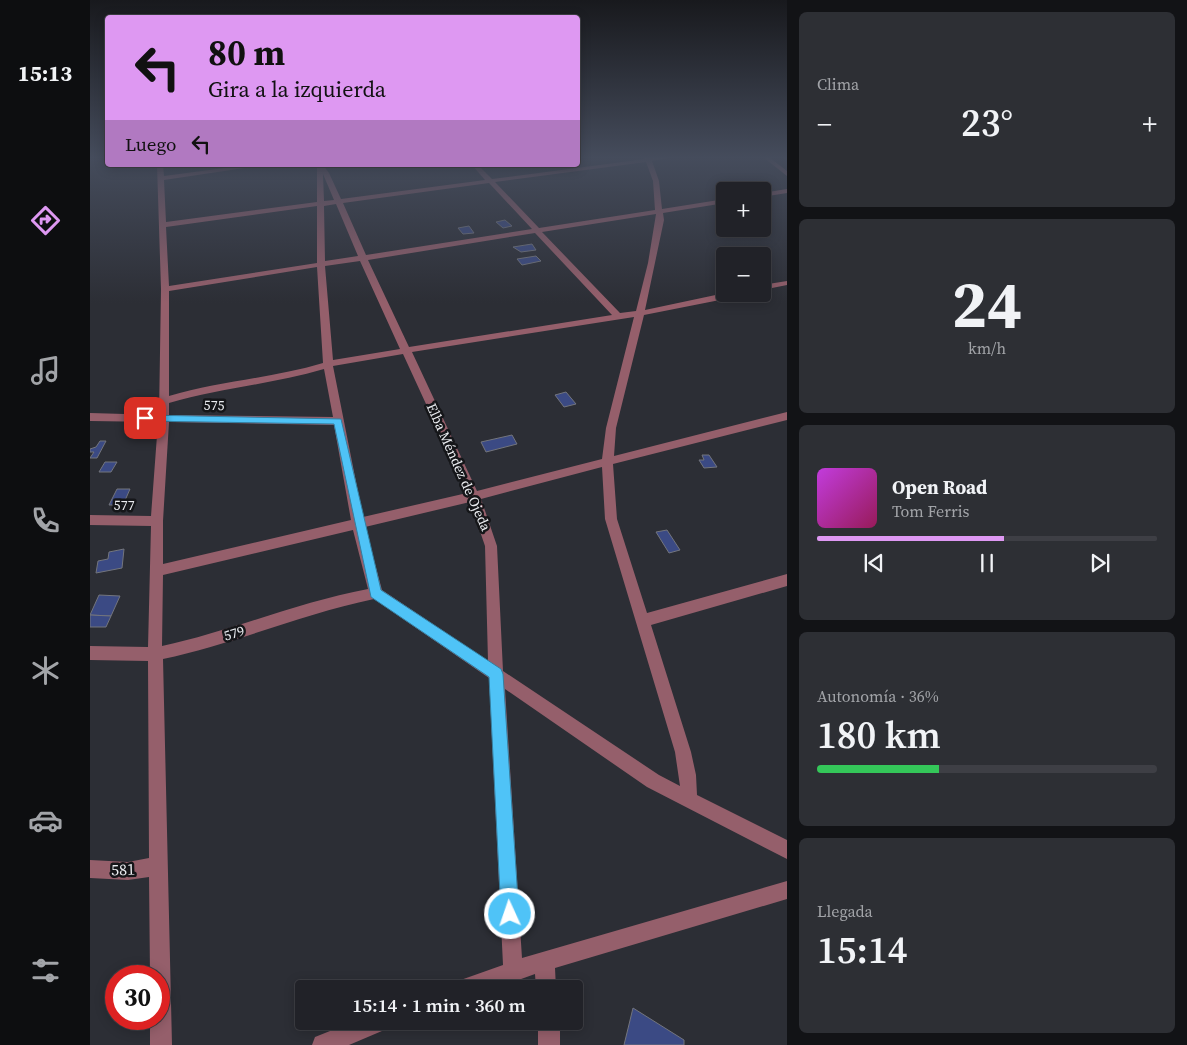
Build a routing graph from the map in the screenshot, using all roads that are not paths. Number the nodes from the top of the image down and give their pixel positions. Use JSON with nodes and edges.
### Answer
{"nodes":[{"id":1,"x":161,"y":206,"type":"edge"},
{"id":2,"x":307,"y":206,"type":"edge"},
{"id":3,"x":321,"y":206,"type":"edge"},
{"id":4,"x":340,"y":206,"type":"edge"},
{"id":5,"x":514,"y":206,"type":"edge"},
{"id":6,"x":658,"y":206,"type":"edge"},
{"id":7,"x":694,"y":206,"type":"edge"},
{"id":8,"x":659,"y":211,"type":"junction"},
{"id":9,"x":162,"y":224,"type":"junction"},
{"id":10,"x":538,"y":231,"type":"junction"},
{"id":11,"x":363,"y":258,"type":"junction"},
{"id":12,"x":321,"y":265,"type":"junction"},
{"id":13,"x":787,"y":283,"type":"edge"},
{"id":14,"x":771,"y":286,"type":"edge"},
{"id":15,"x":165,"y":289,"type":"junction"},
{"id":16,"x":716,"y":298,"type":"edge"},
{"id":17,"x":640,"y":313,"type":"junction"},
{"id":18,"x":617,"y":315,"type":"junction"},
{"id":19,"x":406,"y":352,"type":"junction"},
{"id":20,"x":328,"y":363,"type":"junction"},
{"id":21,"x":164,"y":401,"type":"junction"},
{"id":22,"x":787,"y":416,"type":"edge"},
{"id":23,"x":90,"y":417,"type":"edge"},
{"id":24,"x":164,"y":419,"type":"junction"},
{"id":25,"x":338,"y":421,"type":"junction"},
{"id":26,"x":608,"y":460,"type":"junction"},
{"id":27,"x":474,"y":496,"type":"junction"},
{"id":28,"x":90,"y":520,"type":"edge"},
{"id":29,"x":156,"y":521,"type":"junction"},
{"id":30,"x":358,"y":523,"type":"junction"},
{"id":31,"x":157,"y":571,"type":"junction"},
{"id":32,"x":787,"y":580,"type":"edge"},
{"id":33,"x":376,"y":593,"type":"junction"},
{"id":34,"x":642,"y":621,"type":"junction"},
{"id":35,"x":90,"y":653,"type":"edge"},
{"id":36,"x":155,"y":654,"type":"junction"},
{"id":37,"x":496,"y":674,"type":"junction"},
{"id":38,"x":690,"y":801,"type":"junction"},
{"id":39,"x":787,"y":850,"type":"edge"},
{"id":40,"x":157,"y":866,"type":"junction"},
{"id":41,"x":90,"y":869,"type":"edge"},
{"id":42,"x":787,"y":890,"type":"edge"},
{"id":43,"x":544,"y":961,"type":"junction"},
{"id":44,"x":513,"y":970,"type":"junction"},
{"id":45,"x":486,"y":980,"type":"edge"},
{"id":46,"x":545,"y":980,"type":"edge"},
{"id":47,"x":360,"y":1030,"type":"edge"},
{"id":48,"x":161,"y":1045,"type":"edge"},
{"id":49,"x":323,"y":1045,"type":"edge"}],
"edges":[{"from":1,"to":9,"type":"street"},
{"from":2,"to":9,"type":"street"},
{"from":3,"to":12,"type":"street"},
{"from":4,"to":11,"type":"street","name":"Elba Méndez de Ojeda"},
{"from":5,"to":10,"type":"street"},
{"from":6,"to":8,"type":"street"},
{"from":7,"to":8,"type":"street"},
{"from":8,"to":10,"type":"street"},
{"from":8,"to":17,"type":"street"},
{"from":9,"to":15,"type":"street"},
{"from":10,"to":11,"type":"street"},
{"from":10,"to":18,"type":"street"},
{"from":11,"to":12,"type":"street"},
{"from":11,"to":19,"type":"street","name":"Elba Méndez de Ojeda"},
{"from":12,"to":15,"type":"street"},
{"from":12,"to":20,"type":"street"},
{"from":13,"to":14,"type":"street"},
{"from":15,"to":21,"type":"street"},
{"from":16,"to":17,"type":"street"},
{"from":17,"to":18,"type":"street"},
{"from":17,"to":26,"type":"street"},
{"from":18,"to":19,"type":"street"},
{"from":19,"to":20,"type":"street"},
{"from":19,"to":27,"type":"street","name":"Elba Méndez de Ojeda"},
{"from":20,"to":21,"type":"street"},
{"from":20,"to":25,"type":"street"},
{"from":21,"to":24,"type":"street"},
{"from":22,"to":26,"type":"street"},
{"from":23,"to":24,"type":"street","name":"575"},
{"from":24,"to":25,"type":"street","name":"575"},
{"from":24,"to":29,"type":"street"},
{"from":25,"to":30,"type":"street"},
{"from":26,"to":27,"type":"street"},
{"from":26,"to":34,"type":"street"},
{"from":27,"to":30,"type":"street"},
{"from":27,"to":37,"type":"street","name":"Elba Méndez de Ojeda"},
{"from":28,"to":29,"type":"street","name":"577"},
{"from":29,"to":31,"type":"street"},
{"from":30,"to":31,"type":"street"},
{"from":30,"to":33,"type":"street"},
{"from":31,"to":36,"type":"street"},
{"from":32,"to":34,"type":"street"},
{"from":33,"to":36,"type":"street","name":"579"},
{"from":33,"to":37,"type":"street"},
{"from":34,"to":38,"type":"street"},
{"from":35,"to":36,"type":"street","name":"579"},
{"from":36,"to":40,"type":"street"},
{"from":37,"to":38,"type":"street"},
{"from":37,"to":44,"type":"street","name":"Elba Méndez de Ojeda"},
{"from":38,"to":39,"type":"street"},
{"from":40,"to":41,"type":"street","name":"581"},
{"from":40,"to":48,"type":"street"},
{"from":42,"to":43,"type":"street"},
{"from":43,"to":44,"type":"street"},
{"from":43,"to":46,"type":"street"},
{"from":44,"to":45,"type":"street"},
{"from":47,"to":49,"type":"street"}]}
